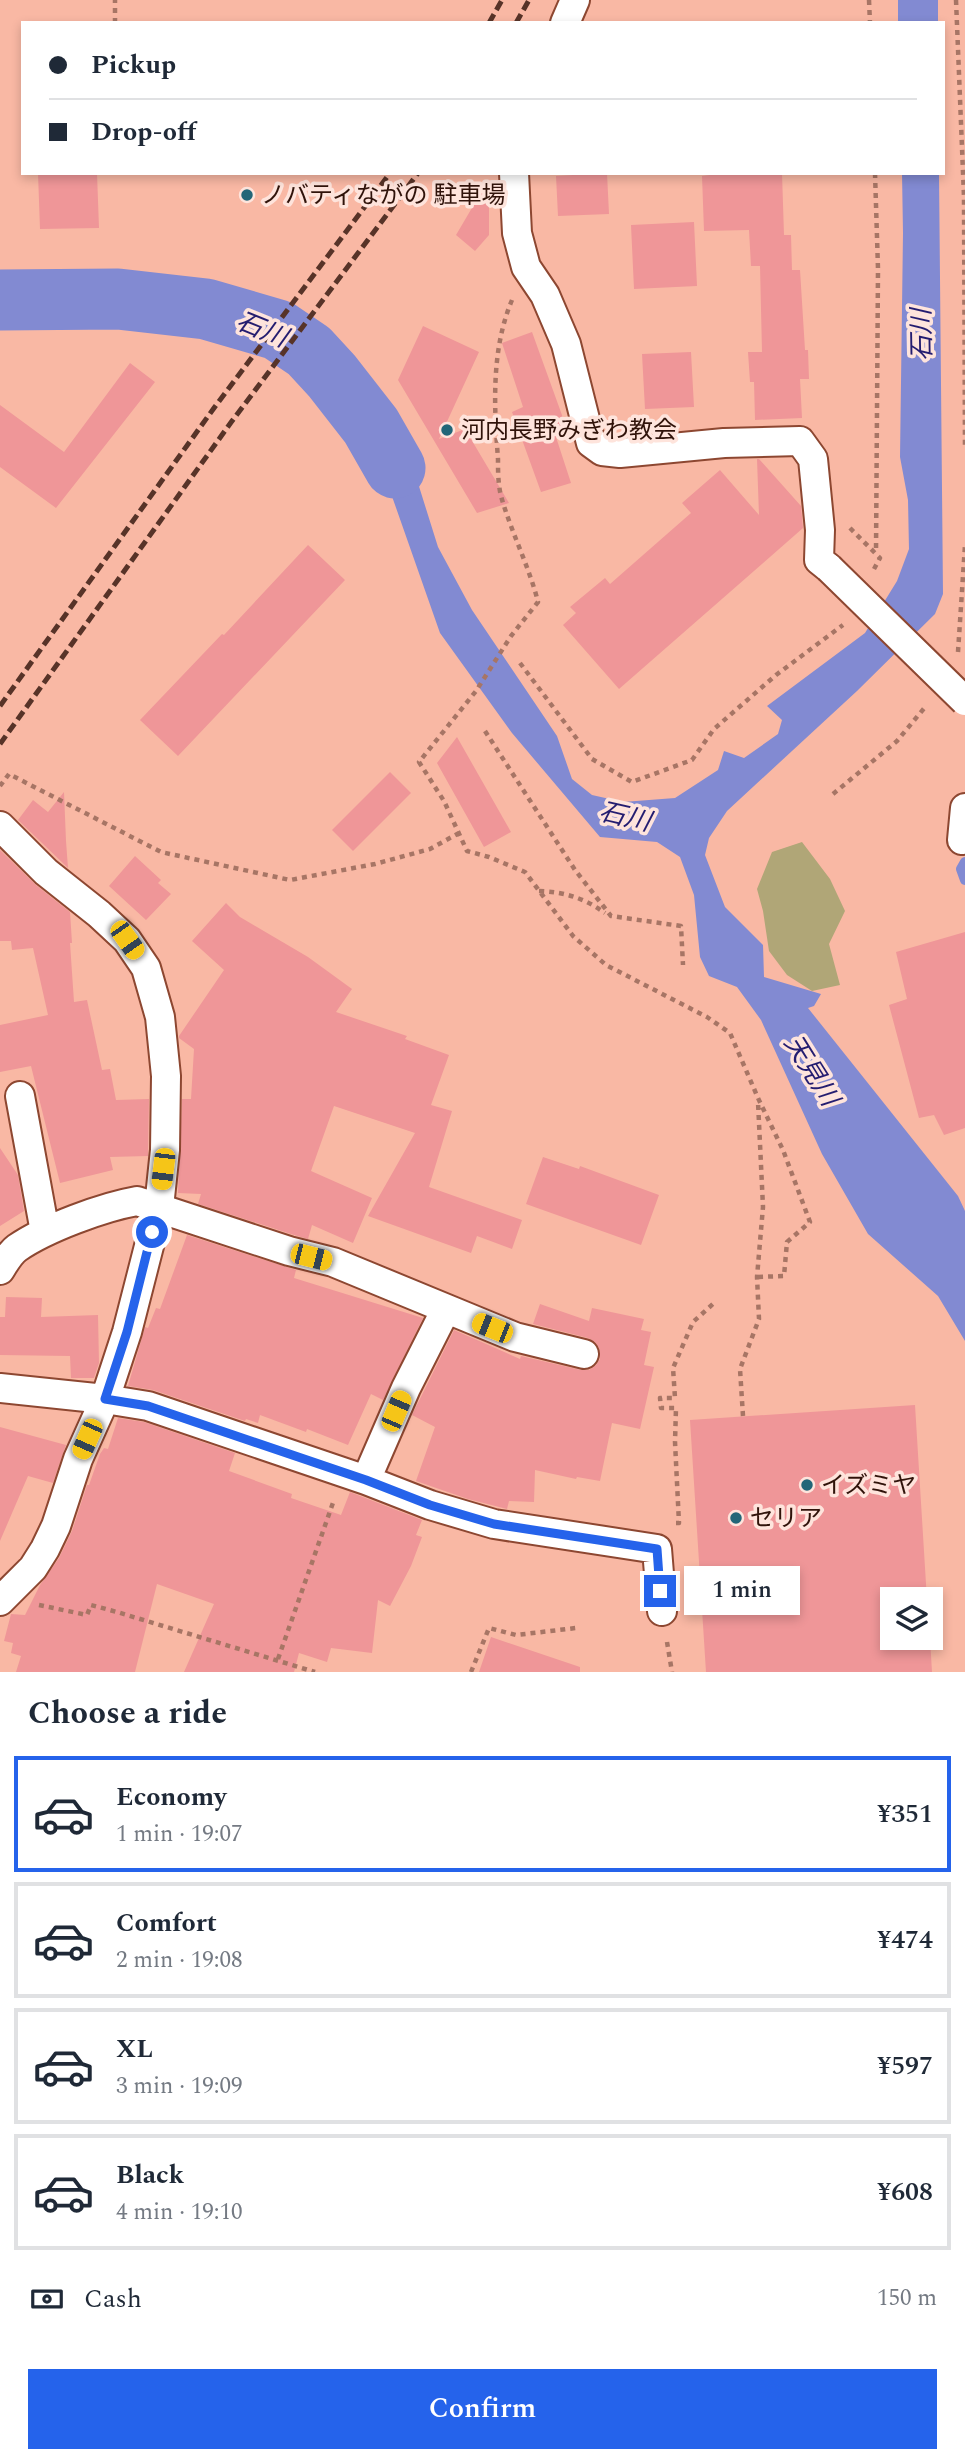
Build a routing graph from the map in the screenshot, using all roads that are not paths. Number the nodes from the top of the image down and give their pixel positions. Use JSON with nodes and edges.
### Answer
{"nodes":[{"id":1,"x":575,"y":0,"type":"edge"},
{"id":2,"x":566,"y":21,"type":"edge"},
{"id":3,"x":514,"y":175,"type":"edge"},
{"id":4,"x":965,"y":701,"type":"edge"},
{"id":5,"x":965,"y":808,"type":"edge"},
{"id":6,"x":0,"y":826,"type":"edge"},
{"id":7,"x":962,"y":840,"type":"dead end"},
{"id":8,"x":20,"y":1096,"type":"dead end"},
{"id":9,"x":159,"y":1207,"type":"junction"},
{"id":10,"x":45,"y":1232,"type":"junction"},
{"id":11,"x":0,"y":1269,"type":"edge"},
{"id":12,"x":446,"y":1309,"type":"junction"},
{"id":13,"x":584,"y":1354,"type":"dead end"},
{"id":14,"x":0,"y":1388,"type":"edge"},
{"id":15,"x":105,"y":1399,"type":"junction"},
{"id":16,"x":355,"y":1477,"type":"junction"},
{"id":17,"x":2,"y":1599,"type":"edge"},
{"id":18,"x":662,"y":1611,"type":"dead end"}],
"edges":[{"from":1,"to":2,"type":"street"},
{"from":3,"to":4,"type":"street","bridge":true},
{"from":5,"to":7,"type":"street"},
{"from":6,"to":9,"type":"street"},
{"from":8,"to":10,"type":"street"},
{"from":9,"to":10,"type":"street"},
{"from":9,"to":12,"type":"street"},
{"from":9,"to":15,"type":"street"},
{"from":10,"to":11,"type":"street"},
{"from":12,"to":13,"type":"street"},
{"from":12,"to":16,"type":"street"},
{"from":14,"to":15,"type":"street"},
{"from":15,"to":16,"type":"street"},
{"from":15,"to":17,"type":"street"},
{"from":16,"to":18,"type":"street"}]}
